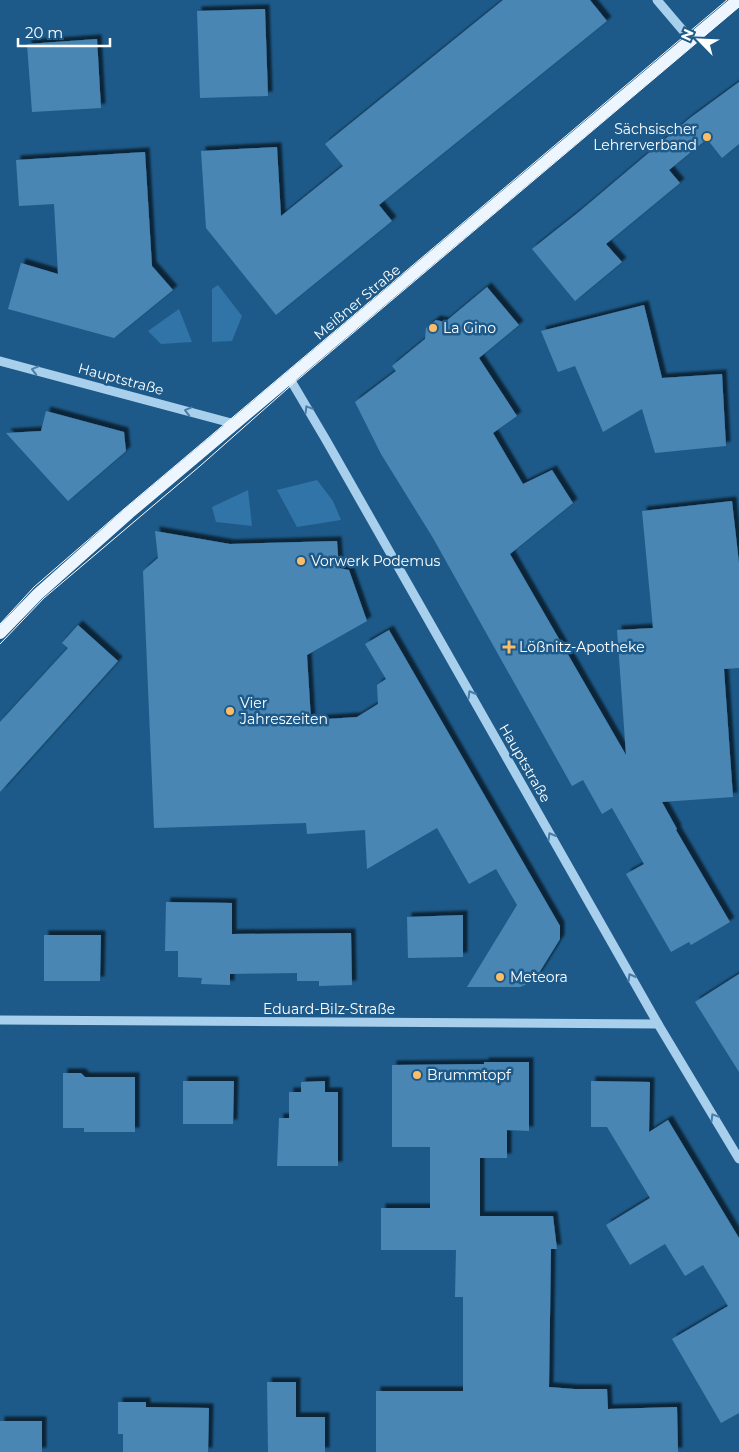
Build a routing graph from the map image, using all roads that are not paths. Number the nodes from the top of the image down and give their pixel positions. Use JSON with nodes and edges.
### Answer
{"nodes":[{"id":1,"x":657,"y":0,"type":"edge"},
{"id":2,"x":738,"y":0,"type":"edge"},
{"id":3,"x":691,"y":40,"type":"junction"},
{"id":4,"x":0,"y":361,"type":"edge"},
{"id":5,"x":290,"y":379,"type":"junction"},
{"id":6,"x":235,"y":424,"type":"junction"},
{"id":7,"x":0,"y":633,"type":"edge"},
{"id":8,"x":0,"y":1020,"type":"edge"},
{"id":9,"x":658,"y":1024,"type":"junction"},
{"id":10,"x":739,"y":1159,"type":"edge"}],
"edges":[{"from":1,"to":3,"type":"street"},
{"from":2,"to":3,"type":"main road","name":"Meißner Straße"},
{"from":3,"to":5,"type":"main road","name":"Meißner Straße"},
{"from":6,"to":4,"type":"street","name":"Hauptstraße","one_way":true},
{"from":5,"to":6,"type":"main road","name":"Meißner Straße"},
{"from":9,"to":5,"type":"street","name":"Hauptstraße","one_way":true},
{"from":6,"to":7,"type":"main road","name":"Meißner Straße"},
{"from":8,"to":9,"type":"street","name":"Eduard-Bilz-Straße"},
{"from":10,"to":9,"type":"street","name":"Hauptstraße","one_way":true}]}
